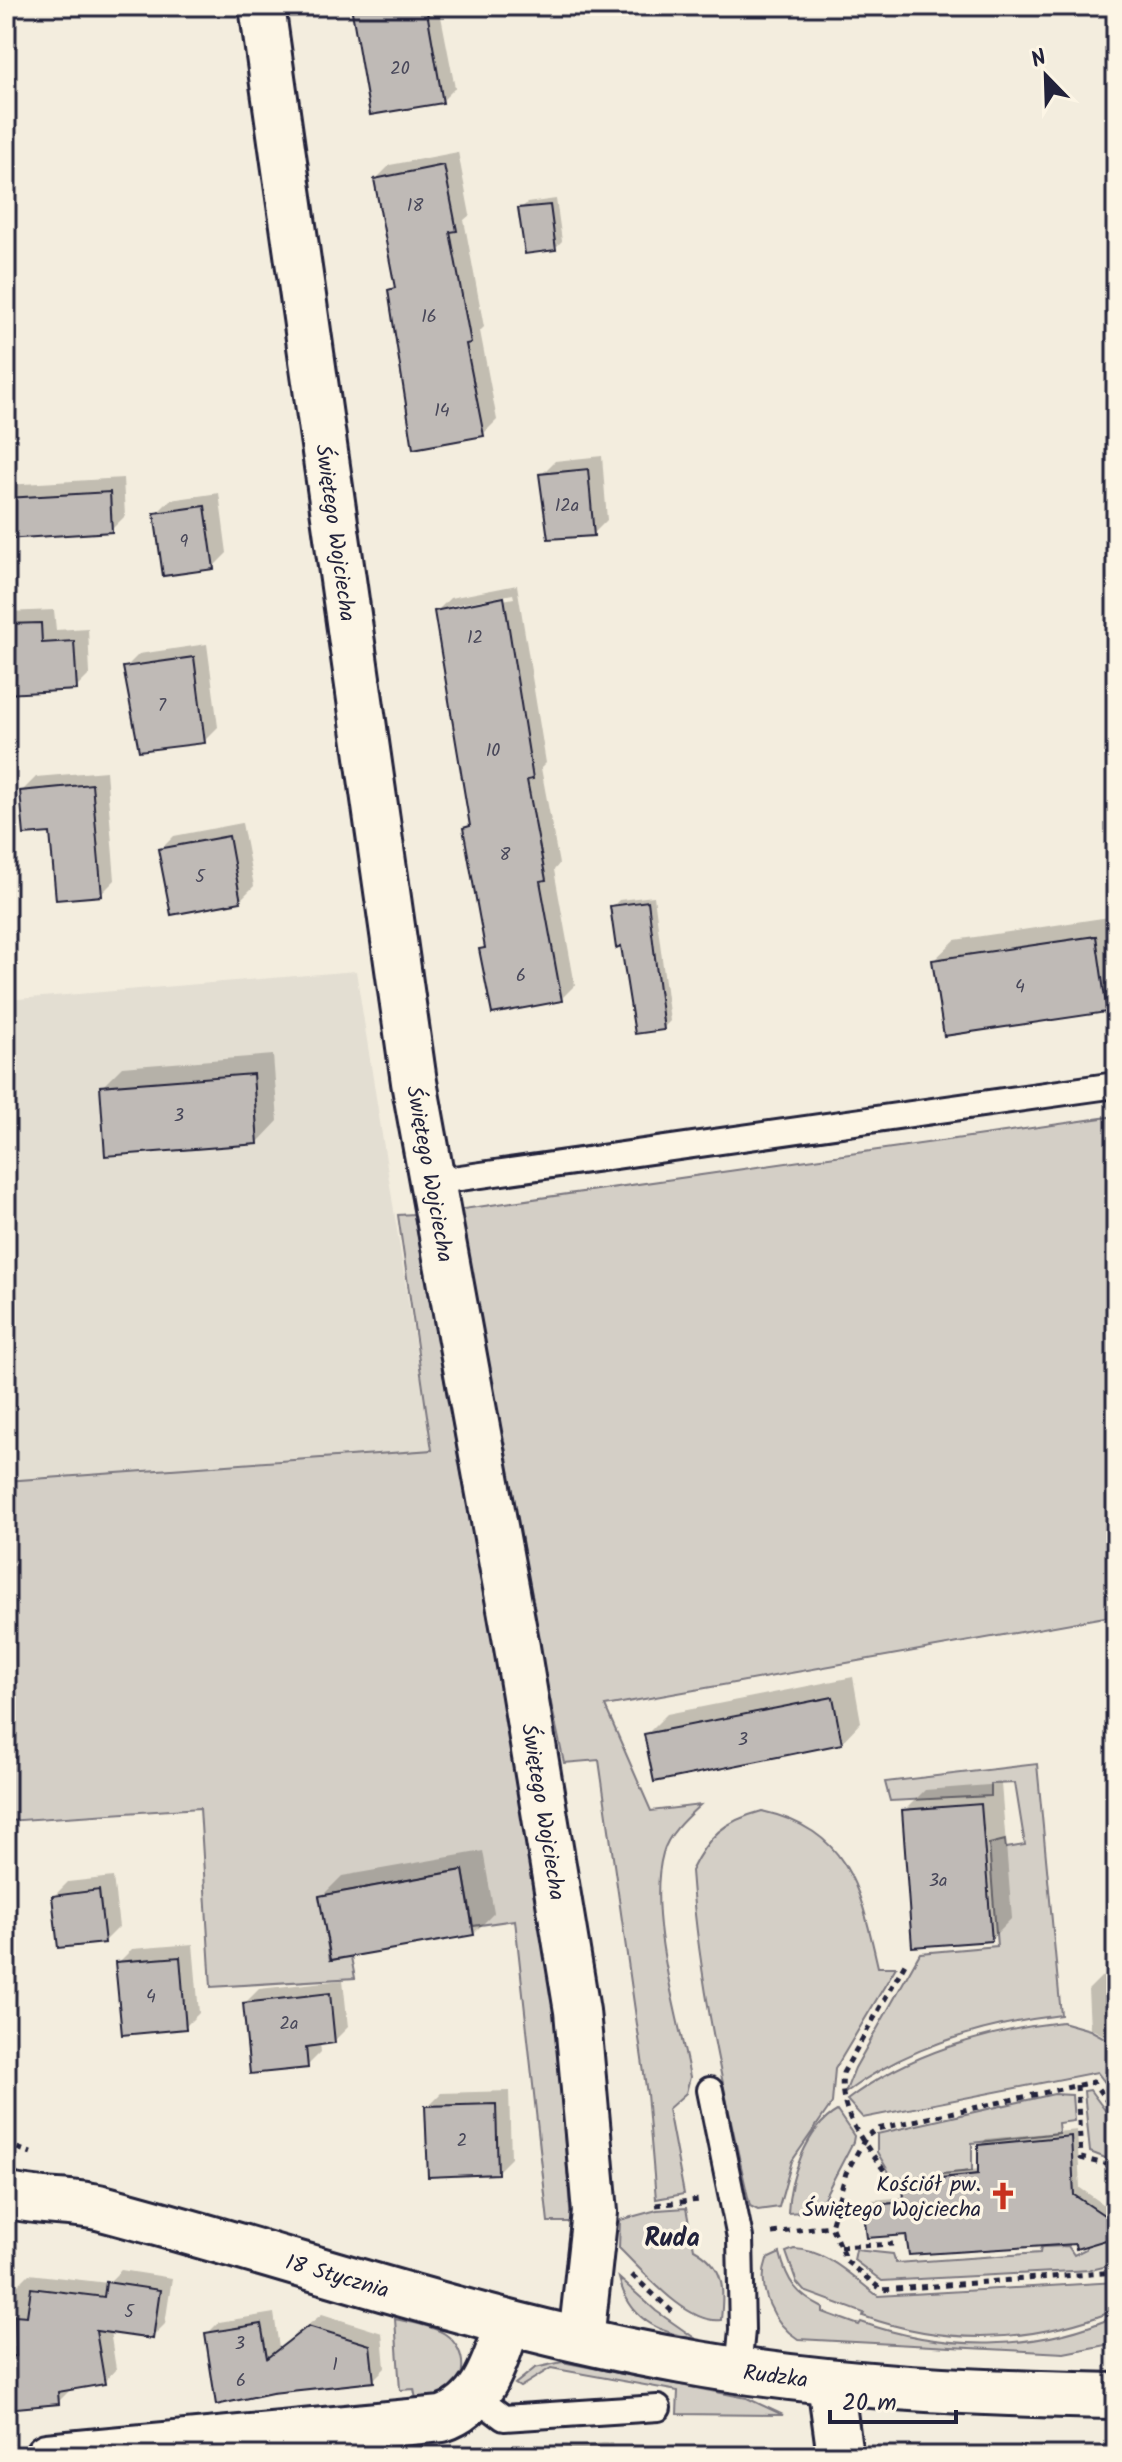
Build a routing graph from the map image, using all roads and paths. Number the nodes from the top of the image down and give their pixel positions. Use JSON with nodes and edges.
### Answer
{"nodes":[{"id":1,"x":262,"y":6,"type":"edge"},
{"id":2,"x":1116,"y":1085,"type":"edge"},
{"id":3,"x":432,"y":1182,"type":"junction"},
{"id":4,"x":907,"y":1960,"type":"dead end"},
{"id":5,"x":1077,"y":2085,"type":"junction"},
{"id":6,"x":710,"y":2090,"type":"dead end"},
{"id":7,"x":1116,"y":2113,"type":"edge"},
{"id":8,"x":864,"y":2141,"type":"junction"},
{"id":9,"x":6,"y":2165,"type":"edge"},
{"id":10,"x":1116,"y":2167,"type":"edge"},
{"id":11,"x":891,"y":2180,"type":"dead end"},
{"id":12,"x":6,"y":2195,"type":"edge"},
{"id":13,"x":685,"y":2201,"type":"dead end"},
{"id":14,"x":656,"y":2205,"type":"dead end"},
{"id":15,"x":97,"y":2207,"type":"junction"},
{"id":16,"x":831,"y":2226,"type":"junction"},
{"id":17,"x":740,"y":2238,"type":"junction"},
{"id":18,"x":893,"y":2244,"type":"dead end"},
{"id":19,"x":840,"y":2247,"type":"junction"},
{"id":20,"x":1116,"y":2272,"type":"edge"},
{"id":21,"x":631,"y":2273,"type":"dead end"},
{"id":22,"x":687,"y":2321,"type":"dead end"},
{"id":23,"x":508,"y":2324,"type":"junction"},
{"id":24,"x":581,"y":2340,"type":"junction"},
{"id":25,"x":738,"y":2370,"type":"junction"},
{"id":26,"x":830,"y":2383,"type":"junction"},
{"id":27,"x":1116,"y":2396,"type":"edge"},
{"id":28,"x":476,"y":2397,"type":"junction"},
{"id":29,"x":658,"y":2408,"type":"dead end"},
{"id":30,"x":47,"y":2456,"type":"edge"},
{"id":31,"x":840,"y":2456,"type":"edge"}],
"edges":[{"from":1,"to":3,"type":"street","name":"Świętego Wojciecha"},
{"from":2,"to":3,"type":"lane"},
{"from":3,"to":24,"type":"street","name":"Świętego Wojciecha"},
{"from":4,"to":8,"type":"path"},
{"from":5,"to":7,"type":"path"},
{"from":5,"to":8,"type":"path"},
{"from":5,"to":10,"type":"path"},
{"from":6,"to":17,"type":"lane"},
{"from":8,"to":11,"type":"path"},
{"from":8,"to":16,"type":"path"},
{"from":9,"to":15,"type":"street","name":"18 Stycznia"},
{"from":12,"to":15,"type":"street","name":"18 Stycznia"},
{"from":13,"to":14,"type":"path"},
{"from":15,"to":23,"type":"street","name":"18 Stycznia"},
{"from":16,"to":17,"type":"path"},
{"from":16,"to":19,"type":"path"},
{"from":17,"to":25,"type":"lane"},
{"from":18,"to":19,"type":"path"},
{"from":19,"to":20,"type":"path"},
{"from":21,"to":22,"type":"path"},
{"from":23,"to":24,"type":"street","name":"18 Stycznia"},
{"from":23,"to":28,"type":"street"},
{"from":24,"to":25,"type":"street","name":"Rudzka"},
{"from":25,"to":26,"type":"street","name":"Rudzka"},
{"from":26,"to":27,"type":"street","name":"Rudzka"},
{"from":26,"to":31,"type":"street"},
{"from":28,"to":29,"type":"lane"},
{"from":28,"to":30,"type":"street"}]}
